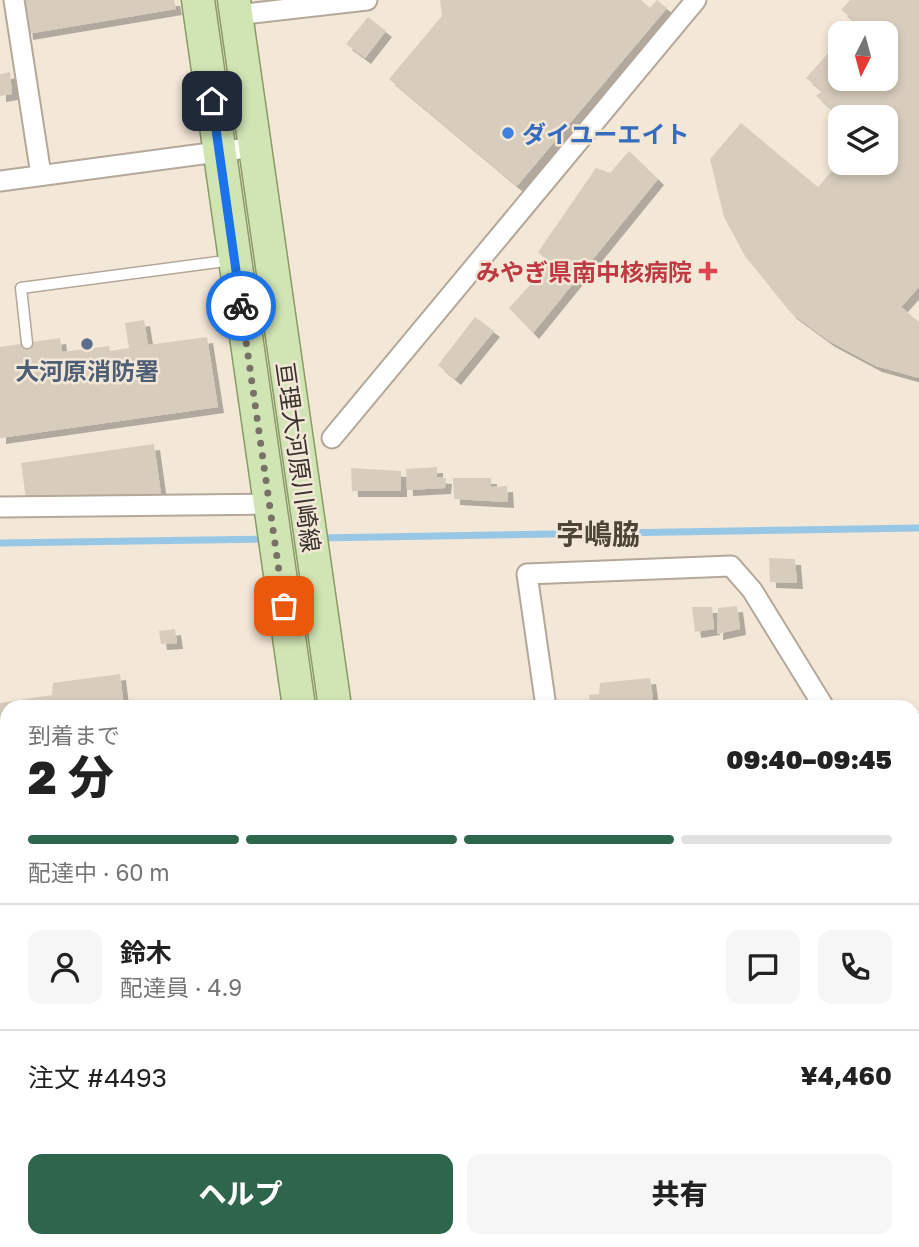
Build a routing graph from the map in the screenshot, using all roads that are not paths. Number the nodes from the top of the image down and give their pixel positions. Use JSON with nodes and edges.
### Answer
{"nodes":[{"id":1,"x":13,"y":0,"type":"edge"},
{"id":2,"x":198,"y":0,"type":"edge"},
{"id":3,"x":367,"y":0,"type":"edge"},
{"id":4,"x":696,"y":0,"type":"edge"},
{"id":5,"x":235,"y":7,"type":"edge"},
{"id":6,"x":255,"y":147,"type":"junction"},
{"id":7,"x":219,"y":151,"type":"junction"},
{"id":8,"x":41,"y":176,"type":"junction"},
{"id":9,"x":0,"y":181,"type":"edge"},
{"id":10,"x":270,"y":255,"type":"junction"},
{"id":11,"x":234,"y":260,"type":"junction"},
{"id":12,"x":27,"y":343,"type":"dead end"},
{"id":13,"x":332,"y":438,"type":"dead end"},
{"id":14,"x":0,"y":508,"type":"edge"},
{"id":15,"x":274,"y":529,"type":"junction"},
{"id":16,"x":298,"y":700,"type":"edge"},
{"id":17,"x":334,"y":700,"type":"edge"},
{"id":18,"x":545,"y":700,"type":"edge"},
{"id":19,"x":820,"y":700,"type":"edge"}],
"edges":[{"from":1,"to":8,"type":"street"},
{"from":2,"to":7,"type":"main road","name":"亘理大河原川崎線"},
{"from":3,"to":5,"type":"street"},
{"from":4,"to":13,"type":"street"},
{"from":5,"to":6,"type":"main road","name":"亘理大河原川崎線"},
{"from":6,"to":7,"type":"street"},
{"from":6,"to":10,"type":"main road","name":"亘理大河原川崎線"},
{"from":7,"to":8,"type":"street"},
{"from":7,"to":11,"type":"main road","name":"亘理大河原川崎線"},
{"from":8,"to":9,"type":"street"},
{"from":10,"to":11,"type":"street"},
{"from":10,"to":17,"type":"main road","name":"亘理大河原川崎線"},
{"from":11,"to":12,"type":"lane"},
{"from":11,"to":15,"type":"main road","name":"亘理大河原川崎線"},
{"from":14,"to":15,"type":"street"},
{"from":15,"to":16,"type":"main road","name":"亘理大河原川崎線"},
{"from":18,"to":19,"type":"street"}]}
